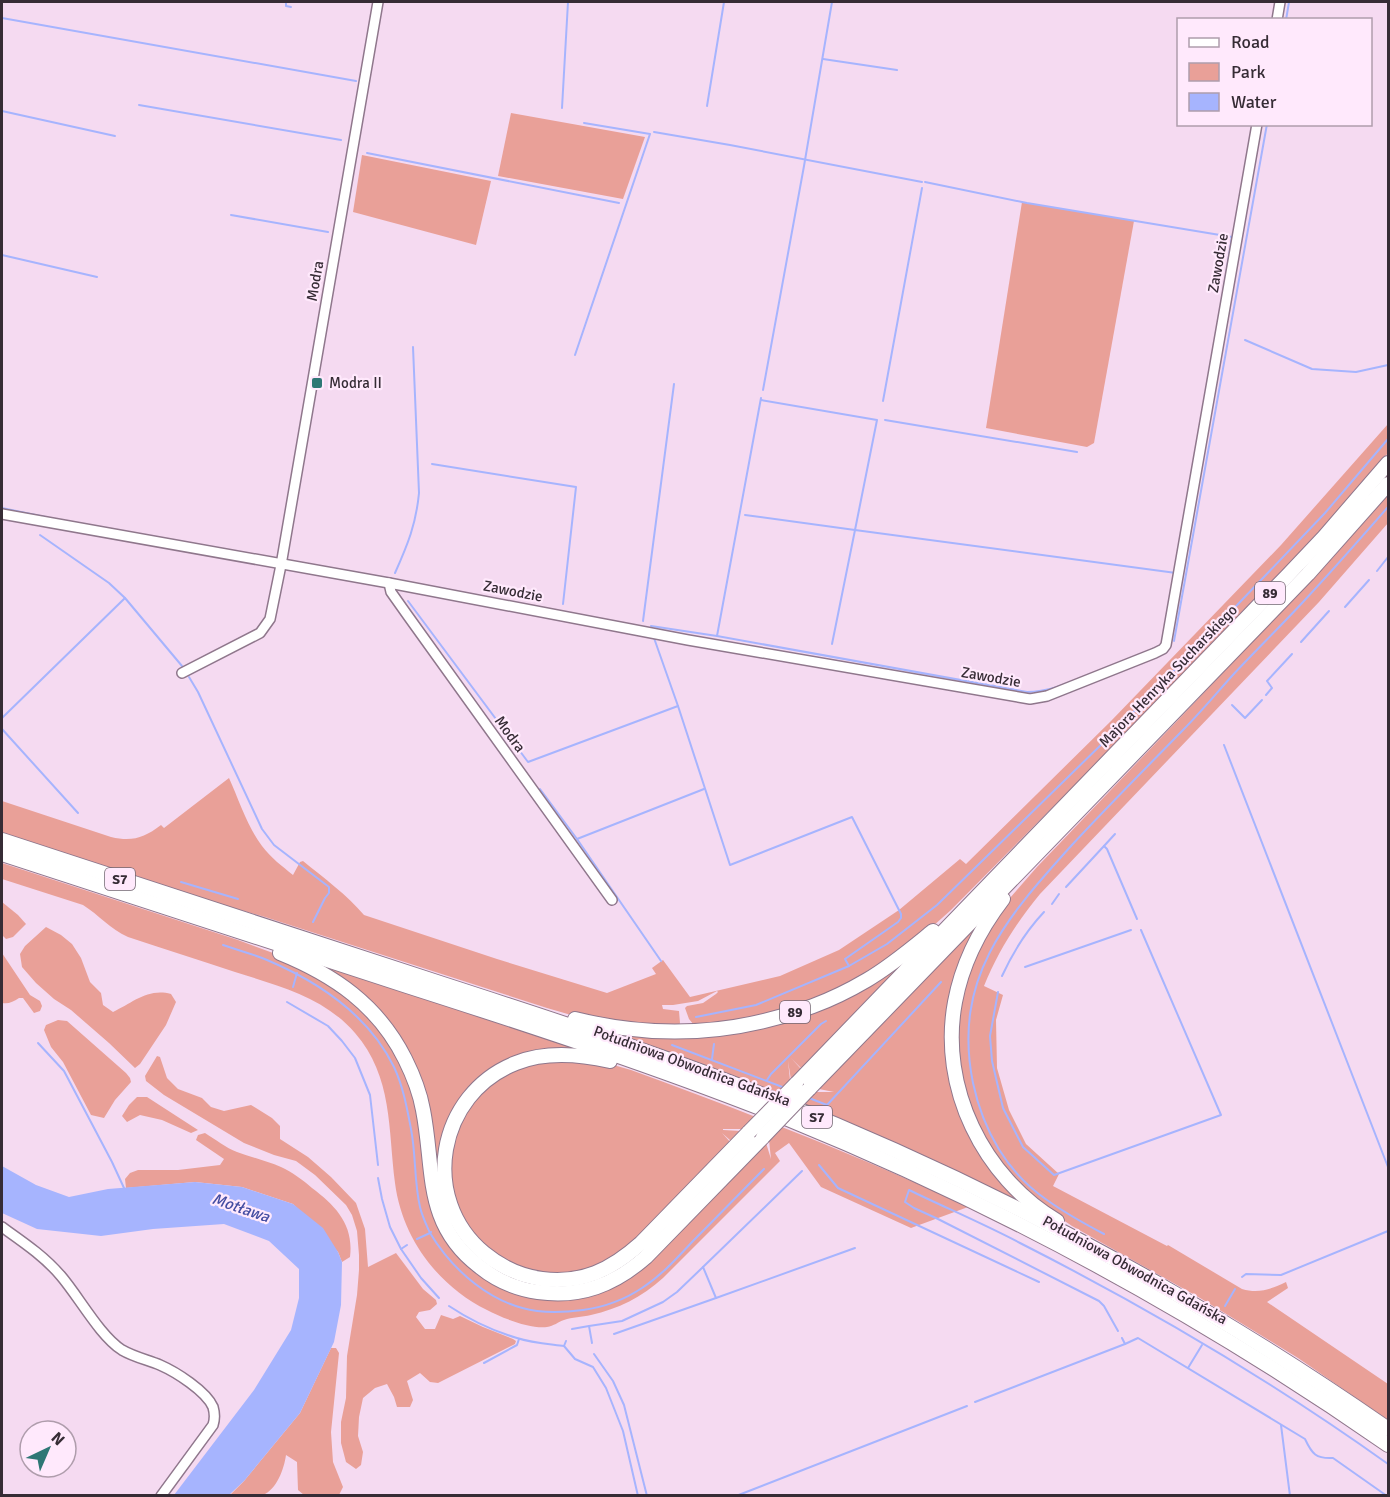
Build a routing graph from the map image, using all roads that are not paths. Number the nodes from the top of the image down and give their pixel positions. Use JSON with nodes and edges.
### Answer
{"nodes":[{"id":1,"x":378,"y":2,"type":"edge"},
{"id":2,"x":1280,"y":2,"type":"edge"},
{"id":3,"x":1277,"y":18,"type":"edge"},
{"id":4,"x":1257,"y":126,"type":"edge"},
{"id":5,"x":1389,"y":464,"type":"edge"},
{"id":6,"x":1389,"y":484,"type":"edge"},
{"id":7,"x":2,"y":514,"type":"edge"},
{"id":8,"x":281,"y":565,"type":"junction"},
{"id":9,"x":389,"y":583,"type":"junction"},
{"id":10,"x":182,"y":673,"type":"dead end"},
{"id":11,"x":2,"y":840,"type":"edge"},
{"id":12,"x":2,"y":854,"type":"edge"},
{"id":13,"x":1032,"y":859,"type":"junction"},
{"id":14,"x":992,"y":881,"type":"junction"},
{"id":15,"x":612,"y":900,"type":"dead end"},
{"id":16,"x":232,"y":929,"type":"junction"},
{"id":17,"x":502,"y":1003,"type":"junction"},
{"id":18,"x":650,"y":1067,"type":"junction"},
{"id":19,"x":803,"y":1086,"type":"junction"},
{"id":20,"x":2,"y":1227,"type":"edge"},
{"id":21,"x":1118,"y":1262,"type":"junction"},
{"id":22,"x":1389,"y":1429,"type":"edge"},
{"id":23,"x":1389,"y":1445,"type":"edge"},
{"id":24,"x":161,"y":1496,"type":"edge"}],
"edges":[{"from":1,"to":8,"type":"street","name":"Modra"},
{"from":2,"to":3,"type":"street"},
{"from":4,"to":9,"type":"street","name":"Zawodzie"},
{"from":5,"to":14,"type":"highway","name":"Majora Henryka Sucharskiego","number":"89"},
{"from":6,"to":13,"type":"highway","name":"Majora Henryka Sucharskiego","number":"89"},
{"from":7,"to":8,"type":"street"},
{"from":8,"to":9,"type":"street","name":"Zawodzie"},
{"from":8,"to":10,"type":"street","name":"Modra"},
{"from":9,"to":15,"type":"street","name":"Modra"},
{"from":11,"to":17,"type":"highway","name":"Południowa Obwodnica Gdańska","number":"S7"},
{"from":12,"to":16,"type":"highway","name":"Południowa Obwodnica Gdańska","number":"S7"},
{"from":13,"to":19,"type":"highway","number":"89"},
{"from":13,"to":21,"type":"highway","number":"89"},
{"from":14,"to":17,"type":"highway","number":"89"},
{"from":14,"to":19,"type":"highway","number":"89"},
{"from":16,"to":18,"type":"highway","name":"Południowa Obwodnica Gdańska","number":"S7"},
{"from":16,"to":19,"type":"highway","number":"89","bridge":true},
{"from":17,"to":21,"type":"highway","name":"Południowa Obwodnica Gdańska","number":"S7"},
{"from":18,"to":19,"type":"highway","number":"89","bridge":true},
{"from":18,"to":23,"type":"highway","name":"Południowa Obwodnica Gdańska","number":"S7"},
{"from":20,"to":24,"type":"street"},
{"from":21,"to":22,"type":"highway","name":"Południowa Obwodnica Gdańska","number":"S7"}]}
